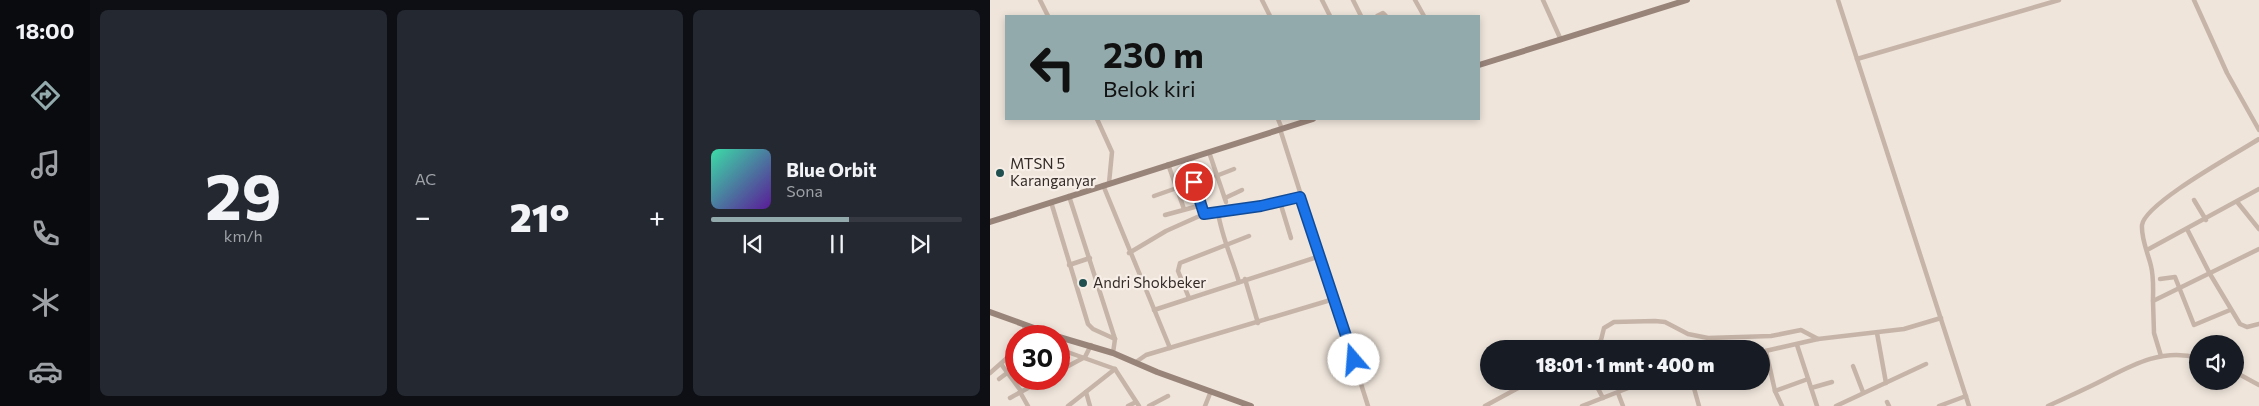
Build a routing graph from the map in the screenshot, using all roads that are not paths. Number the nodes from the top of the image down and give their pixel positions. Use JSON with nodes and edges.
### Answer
{"nodes":[{"id":1,"x":1040,"y":0,"type":"edge"},
{"id":2,"x":1262,"y":0,"type":"edge"},
{"id":3,"x":1322,"y":0,"type":"edge"},
{"id":4,"x":1353,"y":0,"type":"edge"},
{"id":5,"x":1415,"y":0,"type":"edge"},
{"id":6,"x":1543,"y":0,"type":"edge"},
{"id":7,"x":1687,"y":0,"type":"edge"},
{"id":8,"x":1838,"y":0,"type":"edge"},
{"id":9,"x":2059,"y":0,"type":"edge"},
{"id":10,"x":2194,"y":0,"type":"edge"},
{"id":11,"x":1048,"y":15,"type":"edge"},
{"id":12,"x":1270,"y":15,"type":"edge"},
{"id":13,"x":1328,"y":15,"type":"edge"},
{"id":14,"x":1360,"y":15,"type":"edge"},
{"id":15,"x":1422,"y":15,"type":"edge"},
{"id":16,"x":1561,"y":40,"type":"junction"},
{"id":17,"x":1857,"y":58,"type":"junction"},
{"id":18,"x":1480,"y":65,"type":"edge"},
{"id":19,"x":1097,"y":120,"type":"edge"},
{"id":20,"x":1278,"y":120,"type":"edge"},
{"id":21,"x":1310,"y":120,"type":"edge"},
{"id":22,"x":1281,"y":129,"type":"junction"},
{"id":23,"x":2259,"y":130,"type":"edge"},
{"id":24,"x":2259,"y":139,"type":"edge"},
{"id":25,"x":1209,"y":152,"type":"junction"},
{"id":26,"x":1168,"y":164,"type":"junction"},
{"id":27,"x":1234,"y":169,"type":"dead end"},
{"id":28,"x":1216,"y":176,"type":"junction"},
{"id":29,"x":1106,"y":184,"type":"junction"},
{"id":30,"x":1176,"y":188,"type":"junction"},
{"id":31,"x":2259,"y":189,"type":"edge"},
{"id":32,"x":1242,"y":190,"type":"dead end"},
{"id":33,"x":1069,"y":196,"type":"junction"},
{"id":34,"x":1154,"y":196,"type":"dead end"},
{"id":35,"x":1300,"y":197,"type":"junction"},
{"id":36,"x":2194,"y":200,"type":"dead end"},
{"id":37,"x":1051,"y":202,"type":"junction"},
{"id":38,"x":1280,"y":202,"type":"junction"},
{"id":39,"x":2238,"y":203,"type":"junction"},
{"id":40,"x":2205,"y":204,"type":"dead end"},
{"id":41,"x":1202,"y":205,"type":"junction"},
{"id":42,"x":2199,"y":208,"type":"junction"},
{"id":43,"x":1184,"y":209,"type":"junction"},
{"id":44,"x":1218,"y":212,"type":"junction"},
{"id":45,"x":1204,"y":214,"type":"junction"},
{"id":46,"x":1165,"y":215,"type":"dead end"},
{"id":47,"x":2206,"y":220,"type":"junction"},
{"id":48,"x":990,"y":222,"type":"edge"},
{"id":49,"x":2188,"y":229,"type":"junction"},
{"id":50,"x":2259,"y":229,"type":"edge"},
{"id":51,"x":1250,"y":236,"type":"dead end"},
{"id":52,"x":1291,"y":238,"type":"dead end"},
{"id":53,"x":1227,"y":243,"type":"junction"},
{"id":54,"x":2259,"y":249,"type":"edge"},
{"id":55,"x":2147,"y":250,"type":"junction"},
{"id":56,"x":1130,"y":253,"type":"junction"},
{"id":57,"x":1320,"y":256,"type":"junction"},
{"id":58,"x":1090,"y":258,"type":"junction"},
{"id":59,"x":1069,"y":265,"type":"junction"},
{"id":60,"x":2210,"y":274,"type":"junction"},
{"id":61,"x":1246,"y":279,"type":"junction"},
{"id":62,"x":2160,"y":280,"type":"dead end"},
{"id":63,"x":1239,"y":282,"type":"junction"},
{"id":64,"x":2181,"y":288,"type":"junction"},
{"id":65,"x":1189,"y":298,"type":"junction"},
{"id":66,"x":1334,"y":299,"type":"junction"},
{"id":67,"x":2153,"y":301,"type":"junction"},
{"id":68,"x":1154,"y":310,"type":"junction"},
{"id":69,"x":2230,"y":310,"type":"junction"},
{"id":70,"x":990,"y":312,"type":"edge"},
{"id":71,"x":1941,"y":318,"type":"junction"},
{"id":72,"x":1258,"y":322,"type":"junction"},
{"id":73,"x":2259,"y":324,"type":"edge"},
{"id":74,"x":1020,"y":325,"type":"edge"},
{"id":75,"x":1877,"y":333,"type":"junction"},
{"id":76,"x":1115,"y":338,"type":"junction"},
{"id":77,"x":1818,"y":339,"type":"junction"},
{"id":78,"x":1601,"y":340,"type":"edge"},
{"id":79,"x":1070,"y":344,"type":"edge"},
{"id":80,"x":1797,"y":345,"type":"junction"},
{"id":81,"x":1170,"y":348,"type":"junction"},
{"id":82,"x":1070,"y":350,"type":"edge"},
{"id":83,"x":1770,"y":351,"type":"edge"},
{"id":84,"x":1087,"y":352,"type":"junction"},
{"id":85,"x":1112,"y":353,"type":"junction"},
{"id":86,"x":2161,"y":356,"type":"junction"},
{"id":87,"x":2189,"y":356,"type":"edge"},
{"id":88,"x":1005,"y":360,"type":"edge"},
{"id":89,"x":1136,"y":362,"type":"junction"},
{"id":90,"x":1001,"y":364,"type":"junction"},
{"id":91,"x":1070,"y":364,"type":"edge"},
{"id":92,"x":1926,"y":364,"type":"dead end"},
{"id":93,"x":1853,"y":366,"type":"dead end"},
{"id":94,"x":1116,"y":369,"type":"junction"},
{"id":95,"x":1005,"y":370,"type":"edge"},
{"id":96,"x":990,"y":373,"type":"edge"},
{"id":97,"x":1770,"y":373,"type":"edge"},
{"id":98,"x":1005,"y":374,"type":"edge"},
{"id":99,"x":2244,"y":376,"type":"edge"},
{"id":100,"x":999,"y":379,"type":"dead end"},
{"id":101,"x":1808,"y":379,"type":"junction"},
{"id":102,"x":1832,"y":382,"type":"dead end"},
{"id":103,"x":1886,"y":382,"type":"junction"},
{"id":104,"x":2259,"y":384,"type":"edge"},
{"id":105,"x":1811,"y":388,"type":"junction"},
{"id":106,"x":1024,"y":390,"type":"edge"},
{"id":107,"x":1514,"y":390,"type":"edge"},
{"id":108,"x":1599,"y":390,"type":"edge"},
{"id":109,"x":1625,"y":390,"type":"edge"},
{"id":110,"x":1695,"y":390,"type":"edge"},
{"id":111,"x":1775,"y":390,"type":"junction"},
{"id":112,"x":1021,"y":392,"type":"junction"},
{"id":113,"x":1086,"y":392,"type":"junction"},
{"id":114,"x":1863,"y":392,"type":"junction"},
{"id":115,"x":1211,"y":393,"type":"junction"},
{"id":116,"x":1618,"y":393,"type":"junction"},
{"id":117,"x":1168,"y":396,"type":"dead end"},
{"id":118,"x":1966,"y":396,"type":"junction"},
{"id":119,"x":1010,"y":398,"type":"dead end"},
{"id":120,"x":1603,"y":398,"type":"junction"},
{"id":121,"x":1138,"y":404,"type":"edge"},
{"id":122,"x":1028,"y":406,"type":"edge"},
{"id":123,"x":1068,"y":406,"type":"edge"},
{"id":124,"x":1090,"y":406,"type":"edge"},
{"id":125,"x":1128,"y":406,"type":"edge"},
{"id":126,"x":1149,"y":406,"type":"edge"},
{"id":127,"x":1205,"y":406,"type":"edge"},
{"id":128,"x":1251,"y":406,"type":"edge"},
{"id":129,"x":1368,"y":406,"type":"edge"},
{"id":130,"x":1485,"y":406,"type":"edge"},
{"id":131,"x":1582,"y":406,"type":"edge"},
{"id":132,"x":1624,"y":406,"type":"edge"},
{"id":133,"x":1699,"y":406,"type":"edge"},
{"id":134,"x":1782,"y":406,"type":"edge"},
{"id":135,"x":1817,"y":406,"type":"edge"},
{"id":136,"x":1836,"y":406,"type":"edge"},
{"id":137,"x":1939,"y":406,"type":"edge"},
{"id":138,"x":1969,"y":406,"type":"edge"},
{"id":139,"x":2048,"y":406,"type":"edge"}],
"edges":[{"from":1,"to":11,"type":"street"},
{"from":2,"to":12,"type":"street"},
{"from":3,"to":13,"type":"street"},
{"from":4,"to":14,"type":"street"},
{"from":5,"to":15,"type":"street"},
{"from":6,"to":16,"type":"street"},
{"from":7,"to":16,"type":"main road"},
{"from":8,"to":17,"type":"street"},
{"from":9,"to":17,"type":"street"},
{"from":10,"to":23,"type":"street"},
{"from":16,"to":18,"type":"main road"},
{"from":17,"to":71,"type":"street"},
{"from":19,"to":29,"type":"street"},
{"from":20,"to":22,"type":"street"},
{"from":21,"to":22,"type":"main road"},
{"from":22,"to":25,"type":"main road"},
{"from":22,"to":35,"type":"street"},
{"from":24,"to":55,"type":"street"},
{"from":25,"to":26,"type":"main road"},
{"from":25,"to":28,"type":"street"},
{"from":26,"to":29,"type":"main road"},
{"from":26,"to":30,"type":"street"},
{"from":27,"to":28,"type":"street"},
{"from":28,"to":32,"type":"street"},
{"from":29,"to":33,"type":"main road"},
{"from":29,"to":56,"type":"street"},
{"from":30,"to":34,"type":"street"},
{"from":30,"to":41,"type":"street"},
{"from":30,"to":43,"type":"street"},
{"from":31,"to":39,"type":"street"},
{"from":33,"to":37,"type":"main road"},
{"from":33,"to":58,"type":"street"},
{"from":35,"to":38,"type":"street"},
{"from":35,"to":57,"type":"street"},
{"from":36,"to":42,"type":"street"},
{"from":37,"to":48,"type":"main road"},
{"from":37,"to":59,"type":"street"},
{"from":38,"to":44,"type":"street"},
{"from":38,"to":52,"type":"street"},
{"from":39,"to":47,"type":"street"},
{"from":39,"to":50,"type":"street"},
{"from":40,"to":42,"type":"street"},
{"from":41,"to":43,"type":"street"},
{"from":41,"to":45,"type":"street"},
{"from":42,"to":47,"type":"street"},
{"from":43,"to":46,"type":"street"},
{"from":44,"to":45,"type":"street"},
{"from":44,"to":53,"type":"street"},
{"from":45,"to":56,"type":"street"},
{"from":47,"to":49,"type":"street"},
{"from":49,"to":55,"type":"street"},
{"from":49,"to":60,"type":"street"},
{"from":51,"to":53,"type":"street"},
{"from":53,"to":63,"type":"street"},
{"from":53,"to":65,"type":"street"},
{"from":54,"to":60,"type":"street"},
{"from":55,"to":67,"type":"street"},
{"from":56,"to":68,"type":"street"},
{"from":57,"to":61,"type":"street"},
{"from":57,"to":66,"type":"street"},
{"from":58,"to":59,"type":"street"},
{"from":58,"to":76,"type":"street"},
{"from":59,"to":76,"type":"street"},
{"from":60,"to":64,"type":"street"},
{"from":60,"to":69,"type":"street"},
{"from":61,"to":63,"type":"street"},
{"from":61,"to":72,"type":"street"},
{"from":62,"to":64,"type":"street"},
{"from":63,"to":65,"type":"street"},
{"from":64,"to":67,"type":"street"},
{"from":64,"to":69,"type":"street"},
{"from":65,"to":68,"type":"street"},
{"from":66,"to":72,"type":"street"},
{"from":66,"to":129,"type":"street"},
{"from":67,"to":86,"type":"street"},
{"from":68,"to":81,"type":"street"},
{"from":69,"to":73,"type":"street"},
{"from":70,"to":74,"type":"main road"},
{"from":71,"to":75,"type":"street"},
{"from":71,"to":118,"type":"street"},
{"from":72,"to":81,"type":"street"},
{"from":75,"to":77,"type":"street"},
{"from":75,"to":103,"type":"street"},
{"from":76,"to":85,"type":"street"},
{"from":77,"to":78,"type":"street"},
{"from":77,"to":80,"type":"street"},
{"from":79,"to":84,"type":"main road"},
{"from":80,"to":83,"type":"street"},
{"from":80,"to":101,"type":"street"},
{"from":81,"to":89,"type":"street"},
{"from":82,"to":84,"type":"street"},
{"from":84,"to":85,"type":"main road"},
{"from":84,"to":91,"type":"street"},
{"from":84,"to":94,"type":"street"},
{"from":85,"to":89,"type":"main road"},
{"from":86,"to":87,"type":"street"},
{"from":86,"to":139,"type":"street"},
{"from":88,"to":90,"type":"street"},
{"from":89,"to":115,"type":"main road"},
{"from":90,"to":95,"type":"street"},
{"from":90,"to":96,"type":"street"},
{"from":92,"to":103,"type":"street"},
{"from":93,"to":114,"type":"street"},
{"from":94,"to":113,"type":"street"},
{"from":94,"to":121,"type":"street"},
{"from":97,"to":111,"type":"street"},
{"from":98,"to":100,"type":"street"},
{"from":99,"to":104,"type":"street"},
{"from":101,"to":105,"type":"street"},
{"from":101,"to":111,"type":"street"},
{"from":102,"to":105,"type":"street"},
{"from":103,"to":114,"type":"street"},
{"from":105,"to":135,"type":"street"},
{"from":106,"to":112,"type":"street"},
{"from":107,"to":130,"type":"street"},
{"from":108,"to":120,"type":"street"},
{"from":109,"to":116,"type":"street"},
{"from":110,"to":133,"type":"street"},
{"from":111,"to":134,"type":"street"},
{"from":112,"to":119,"type":"street"},
{"from":112,"to":122,"type":"street"},
{"from":113,"to":123,"type":"street"},
{"from":113,"to":124,"type":"street"},
{"from":114,"to":136,"type":"street"},
{"from":115,"to":127,"type":"street"},
{"from":115,"to":128,"type":"main road"},
{"from":116,"to":120,"type":"street"},
{"from":116,"to":132,"type":"street"},
{"from":117,"to":126,"type":"street"},
{"from":118,"to":137,"type":"street"},
{"from":118,"to":138,"type":"street"},
{"from":120,"to":131,"type":"street"},
{"from":121,"to":125,"type":"street"}]}
